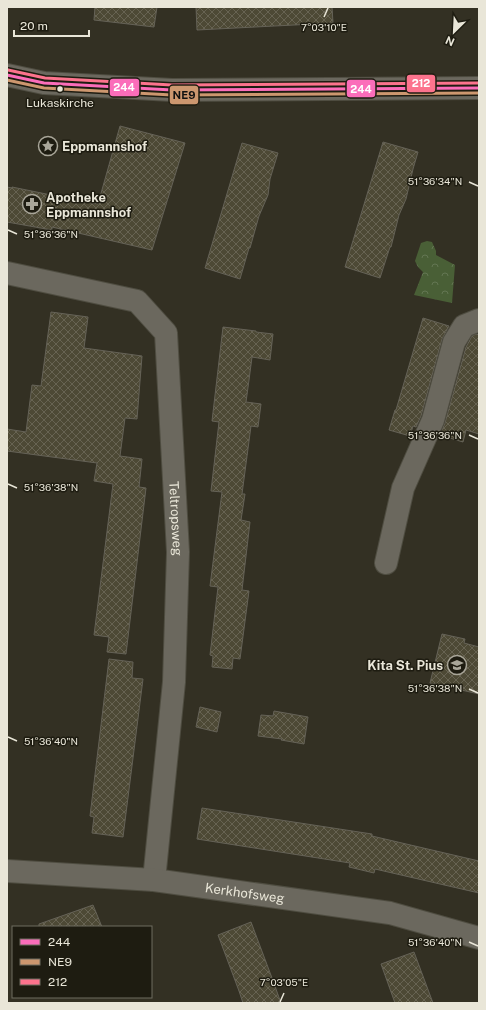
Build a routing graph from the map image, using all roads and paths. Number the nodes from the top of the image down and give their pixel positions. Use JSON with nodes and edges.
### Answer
{"nodes":[{"id":1,"x":7,"y":75,"type":"edge"},
{"id":2,"x":479,"y":88,"type":"edge"},
{"id":3,"x":7,"y":273,"type":"edge"},
{"id":4,"x":479,"y":320,"type":"edge"},
{"id":5,"x":386,"y":563,"type":"dead end"},
{"id":6,"x":7,"y":871,"type":"edge"},
{"id":7,"x":154,"y":880,"type":"junction"},
{"id":8,"x":479,"y":938,"type":"edge"}],
"edges":[{"from":1,"to":2,"type":"street"},
{"from":3,"to":7,"type":"street","name":"Teltropsweg"},
{"from":4,"to":5,"type":"street"},
{"from":6,"to":7,"type":"street","name":"Kerkhofsweg"},
{"from":7,"to":8,"type":"street","name":"Kerkhofsweg"}]}
